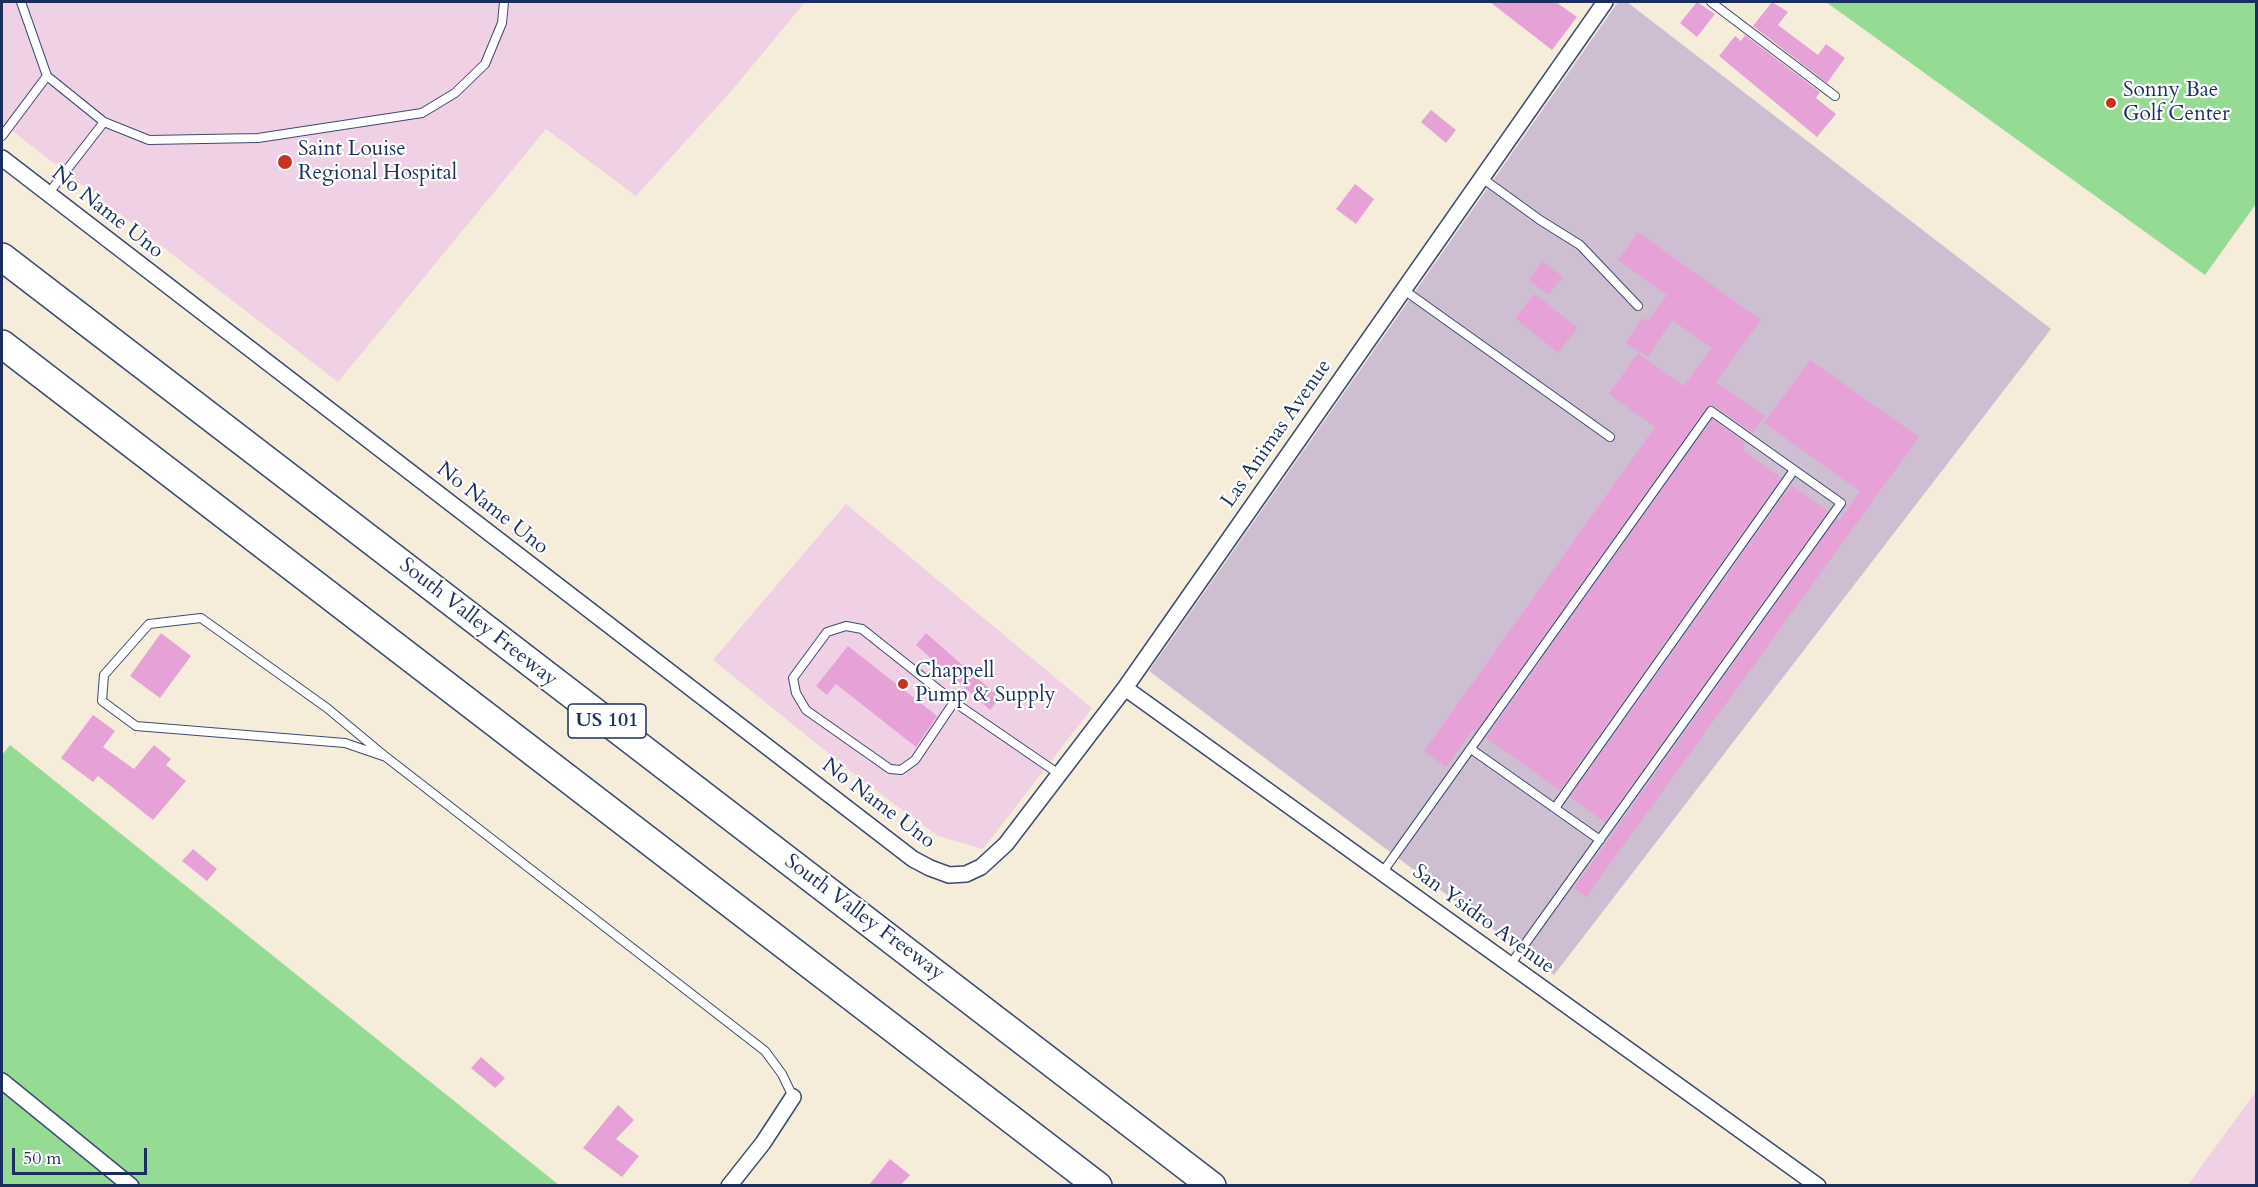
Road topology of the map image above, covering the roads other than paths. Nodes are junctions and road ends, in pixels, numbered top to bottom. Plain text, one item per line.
1 (21, 2) edge
2 (504, 2) edge
3 (1605, 2) edge
4 (1711, 2) edge
5 (47, 76) junction
6 (1835, 96) dead end
7 (104, 122) junction
8 (2, 136) edge
9 (2, 158) edge
10 (1482, 178) junction
11 (48, 194) junction
12 (2, 257) edge
13 (1404, 290) junction
14 (1638, 306) dead end
15 (2, 344) edge
16 (1610, 437) dead end
17 (1794, 470) junction
18 (1125, 688) junction
19 (954, 702) junction
20 (1471, 748) junction
21 (386, 757) junction
22 (1059, 774) junction
23 (1555, 808) junction
24 (1600, 840) junction
25 (1382, 873) junction
26 (966, 874) joint
27 (1510, 965) junction
28 (2, 1081) edge
29 (794, 1097) joint
30 (131, 1185) edge
31 (729, 1185) edge
32 (1098, 1185) edge
33 (1212, 1185) edge
34 (1818, 1185) edge

1 - 5 lane
2 - 7 lane
3 - 10 street, Las Animas Avenue
4 - 6 lane
5 - 7 lane
5 - 8 lane
7 - 11 lane
9 - 11 street, No Name Uno
10 - 13 street, Las Animas Avenue
10 - 14 lane
11 - 26 street, No Name Uno
12 - 33 highway, South Valley Freeway / US 101
13 - 16 lane
13 - 18 street, Las Animas Avenue
15 - 32 highway
17 - 20 lane
17 - 23 lane
17 - 24 lane
18 - 22 street, Las Animas Avenue
18 - 25 street, San Ysidro Avenue
19 - 19 lane
19 - 22 lane
20 - 23 lane
20 - 25 lane
21 - 21 lane
21 - 29 lane
22 - 26 street, Las Animas Avenue
23 - 24 lane
24 - 27 lane
25 - 27 street, San Ysidro Avenue
27 - 34 street, San Ysidro Avenue
28 - 30 street
29 - 31 street

